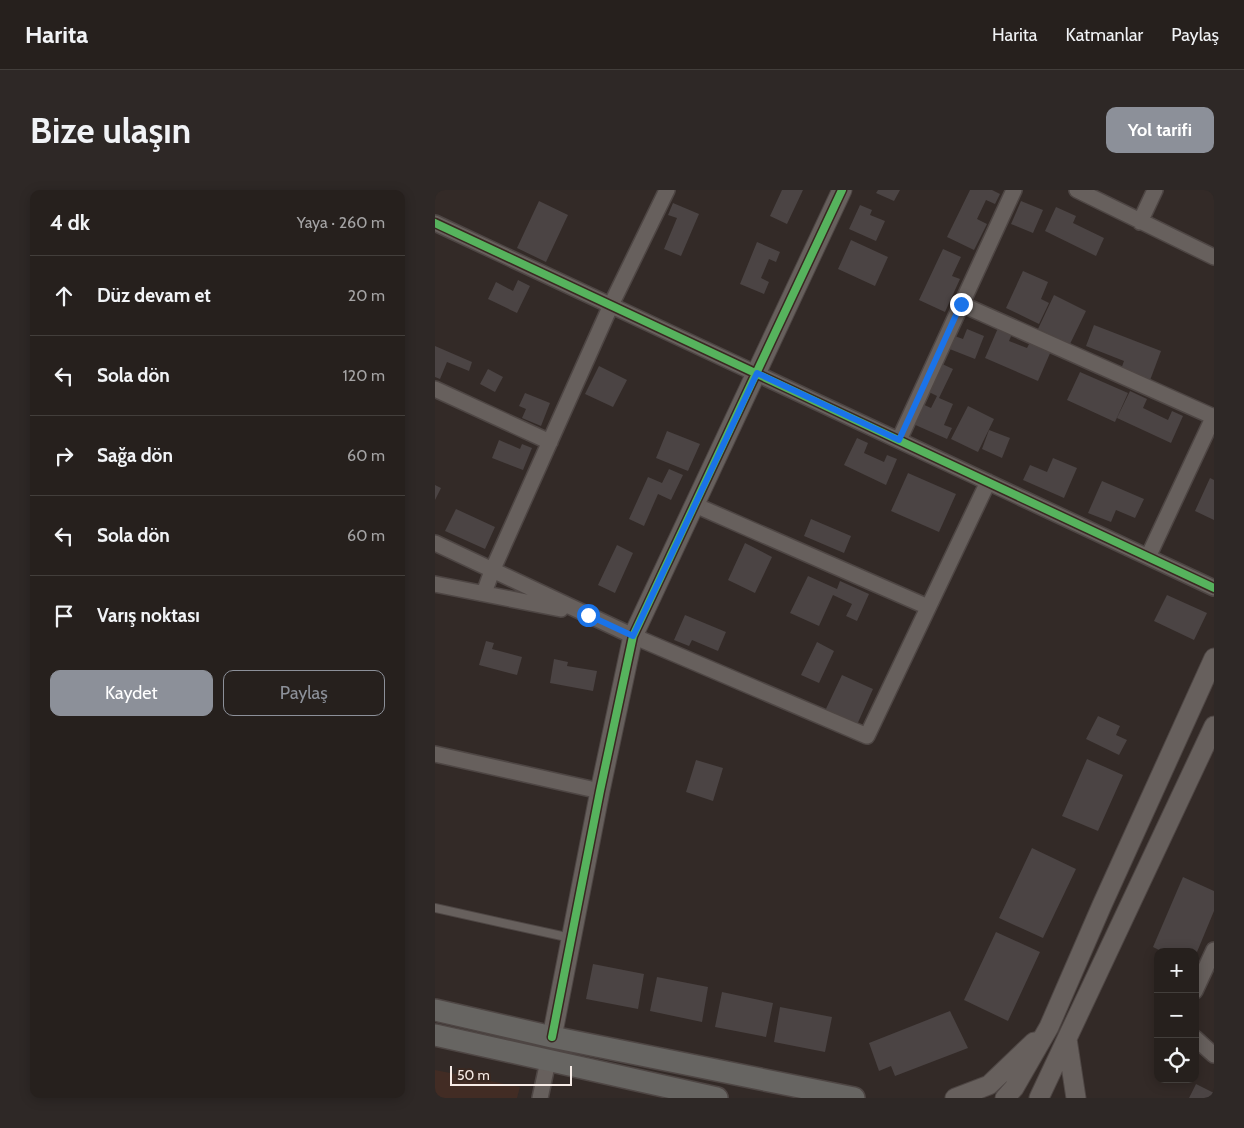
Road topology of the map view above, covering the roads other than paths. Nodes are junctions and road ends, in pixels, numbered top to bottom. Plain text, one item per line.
1 (667, 190) edge
2 (842, 190) edge
3 (1014, 190) edge
4 (1077, 190) edge
5 (1155, 190) edge
6 (1140, 222) junction
7 (435, 223) edge
8 (1214, 257) edge
9 (611, 304) junction
10 (961, 304) junction
11 (757, 373) junction
12 (435, 389) edge
13 (1214, 416) edge
14 (899, 440) junction
15 (550, 442) junction
16 (988, 482) junction
17 (695, 505) junction
18 (435, 543) edge
19 (1148, 557) junction
20 (492, 571) junction
21 (435, 584) edge
22 (1214, 588) edge
23 (484, 593) junction
24 (928, 607) junction
25 (588, 615) junction
26 (633, 636) junction
27 (1214, 658) edge
28 (1214, 726) edge
29 (435, 754) edge
30 (600, 791) junction
31 (435, 908) edge
32 (571, 938) junction
33 (1214, 950) edge
34 (1199, 982) edge
35 (435, 1010) edge
36 (1049, 1027) junction
37 (435, 1036) edge
38 (552, 1036) junction
39 (1067, 1039) junction
40 (1199, 1042) edge
41 (1214, 1055) edge
42 (548, 1061) junction
43 (540, 1098) edge
44 (717, 1098) edge
45 (854, 1098) edge
46 (955, 1098) edge
47 (1005, 1098) edge
48 (1039, 1098) edge
49 (1076, 1098) edge

1 - 9 street
2 - 11 street
3 - 10 street
4 - 6 street
5 - 6 street
6 - 8 street
7 - 9 street
9 - 11 street
9 - 15 street
10 - 13 street
10 - 14 street
11 - 14 street
11 - 17 street
12 - 15 street
13 - 19 street
14 - 16 street
15 - 20 street
16 - 19 street
16 - 24 street
17 - 24 street
17 - 26 street
18 - 20 street
19 - 22 street
20 - 23 street
20 - 25 street
21 - 23 street
23 - 25 street
24 - 26 street
25 - 26 street
26 - 30 street
27 - 36 street
28 - 39 street
29 - 30 street
30 - 32 street
31 - 32 lane
32 - 38 street
33 - 34 street
35 - 38 main road
36 - 46 street
36 - 47 street
37 - 42 main road
38 - 45 main road
39 - 48 street
39 - 49 street
40 - 41 street
42 - 43 street
42 - 44 main road

